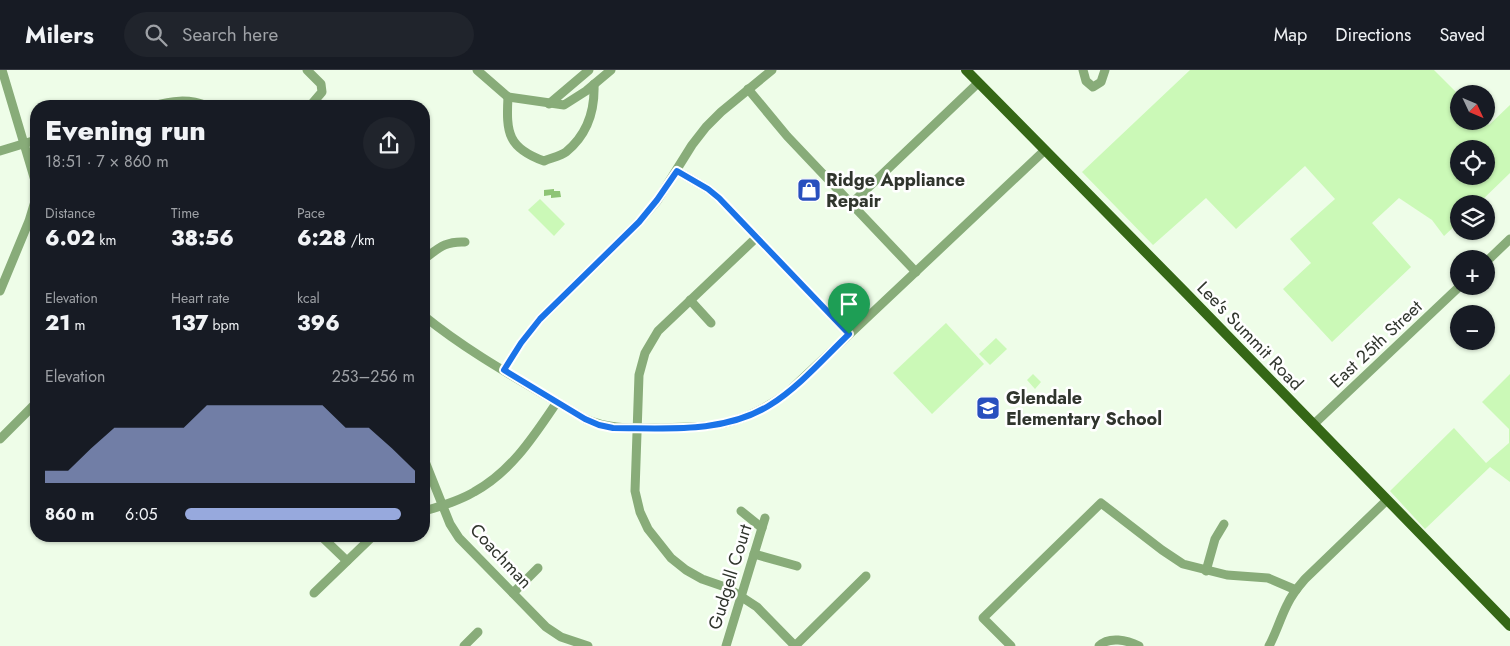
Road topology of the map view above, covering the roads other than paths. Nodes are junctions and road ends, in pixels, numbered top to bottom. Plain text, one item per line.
1 (2, 70) edge
2 (307, 70) edge
3 (477, 70) edge
4 (589, 70) edge
5 (611, 70) edge
6 (772, 70) edge
7 (966, 70) edge
8 (1083, 70) edge
9 (1105, 70) edge
10 (978, 82) junction
11 (594, 84) junction
12 (748, 89) junction
13 (508, 97) junction
14 (316, 100) edge
15 (549, 104) junction
16 (30, 142) edge
17 (25, 144) junction
18 (1045, 150) junction
19 (0, 151) edge
20 (30, 162) edge
21 (677, 171) junction
22 (851, 204) junction
23 (30, 228) edge
24 (757, 237) junction
25 (1510, 239) edge
26 (465, 242) dead end
27 (1495, 253) edge
28 (430, 255) edge
29 (916, 272) junction
30 (0, 292) edge
31 (1450, 295) edge
32 (690, 300) junction
33 (430, 321) edge
34 (711, 323) dead end
35 (849, 334) junction
36 (504, 370) junction
37 (557, 402) junction
38 (30, 409) edge
39 (1314, 424) junction
40 (637, 428) junction
41 (0, 438) edge
42 (430, 474) edge
43 (1387, 500) junction
44 (443, 506) junction
45 (430, 509) edge
46 (741, 511) dead end
47 (765, 518) dead end
48 (1224, 524) dead end
49 (762, 528) junction
50 (327, 542) edge
51 (367, 542) edge
52 (754, 554) junction
53 (347, 561) junction
54 (797, 566) dead end
55 (538, 568) dead end
56 (1206, 571) junction
57 (866, 576) dead end
58 (1296, 590) junction
59 (314, 593) dead end
60 (513, 593) junction
61 (741, 596) junction
62 (1510, 626) edge
63 (478, 632) dead end
64 (464, 646) edge
65 (588, 646) edge
66 (726, 646) edge
67 (795, 646) edge
68 (1011, 646) edge
69 (1099, 646) edge
70 (1139, 646) edge
71 (1269, 646) edge

1 - 17 street
2 - 14 street
3 - 13 street
4 - 15 street
5 - 11 street
6 - 12 street
7 - 10 main road, Lee's Summit Road
8 - 9 street
10 - 18 main road, Lee's Summit Road
10 - 22 street
11 - 13 street
11 - 15 street
12 - 21 street
12 - 22 street
13 - 15 street
16 - 17 street
17 - 19 street
17 - 20 street
18 - 29 street
18 - 39 main road, Lee's Summit Road
21 - 24 street
21 - 36 street
22 - 29 street
23 - 30 street
24 - 32 street
24 - 35 street
25 - 27 street
26 - 28 street
29 - 35 street
31 - 39 street, East 25th Street
32 - 34 street
32 - 40 street
33 - 36 street
35 - 40 street
36 - 37 street
37 - 40 street
37 - 44 street
38 - 41 street
39 - 43 main road, Lee's Summit Road
40 - 61 street
42 - 44 street, Coachman
43 - 58 street
43 - 62 main road, Lee's Summit Road
44 - 45 street
44 - 60 street, Coachman
46 - 49 street
47 - 49 street, Gudgell Court
48 - 56 street
49 - 52 street, Gudgell Court
50 - 53 street
51 - 53 street
52 - 54 street
52 - 61 street, Gudgell Court
53 - 59 street
55 - 60 street
56 - 58 street
56 - 68 street
57 - 67 street
58 - 71 street
60 - 65 street, Coachman
61 - 66 street, Gudgell Court
61 - 67 street
63 - 64 street
69 - 70 street

